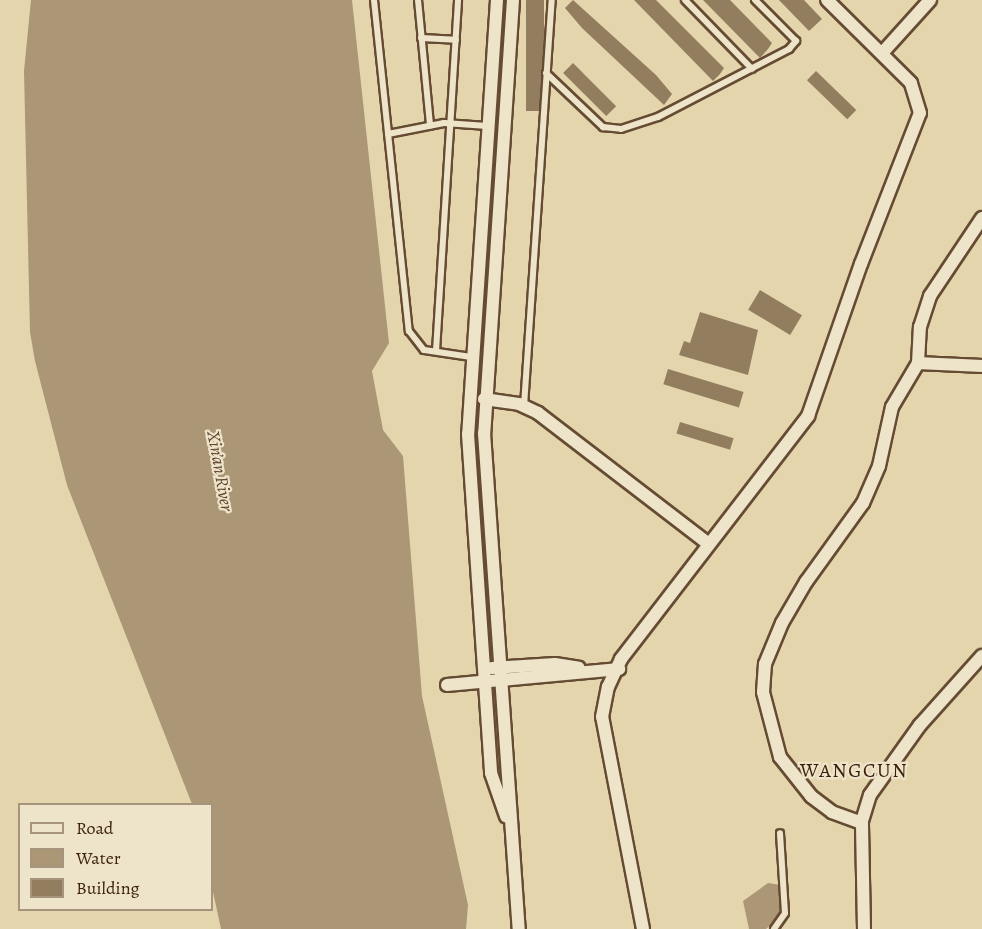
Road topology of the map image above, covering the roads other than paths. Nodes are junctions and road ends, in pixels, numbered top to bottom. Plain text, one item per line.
1 (374, 0) edge
2 (418, 0) edge
3 (458, 0) edge
4 (497, 0) edge
5 (513, 0) edge
6 (552, 0) edge
7 (686, 0) edge
8 (755, 0) edge
9 (827, 0) edge
10 (930, 0) edge
11 (421, 38) junction
12 (456, 40) junction
13 (883, 52) junction
14 (752, 69) junction
15 (546, 73) junction
16 (450, 123) junction
17 (430, 125) junction
18 (488, 126) junction
19 (388, 134) junction
20 (982, 218) edge
21 (436, 351) junction
22 (471, 357) junction
23 (918, 363) junction
24 (982, 366) edge
25 (484, 399) junction
26 (524, 406) junction
27 (709, 544) junction
28 (982, 656) edge
29 (499, 667) junction
30 (483, 668) junction
31 (616, 671) junction
32 (447, 685) dead end
33 (862, 824) junction
34 (780, 833) dead end
35 (513, 834) junction
36 (519, 929) edge
37 (644, 929) edge
38 (774, 929) edge
39 (864, 929) edge

1 - 19 lane
2 - 11 lane
3 - 12 lane
4 - 18 street
5 - 25 street
6 - 15 lane
7 - 14 lane
8 - 14 lane
9 - 13 street
10 - 13 street
11 - 12 lane
11 - 17 lane
12 - 16 lane
13 - 27 street
14 - 15 lane
15 - 26 lane
16 - 17 lane
16 - 18 lane
16 - 21 lane
17 - 19 lane
18 - 22 street
19 - 21 lane
20 - 23 street
21 - 22 lane
22 - 30 street
23 - 24 street
23 - 33 street
25 - 26 street
25 - 29 street
26 - 27 street
27 - 31 street
28 - 33 street
29 - 30 street
29 - 31 street
29 - 35 street
30 - 35 street
31 - 32 street
31 - 37 street
33 - 39 street
34 - 38 lane
35 - 36 street

